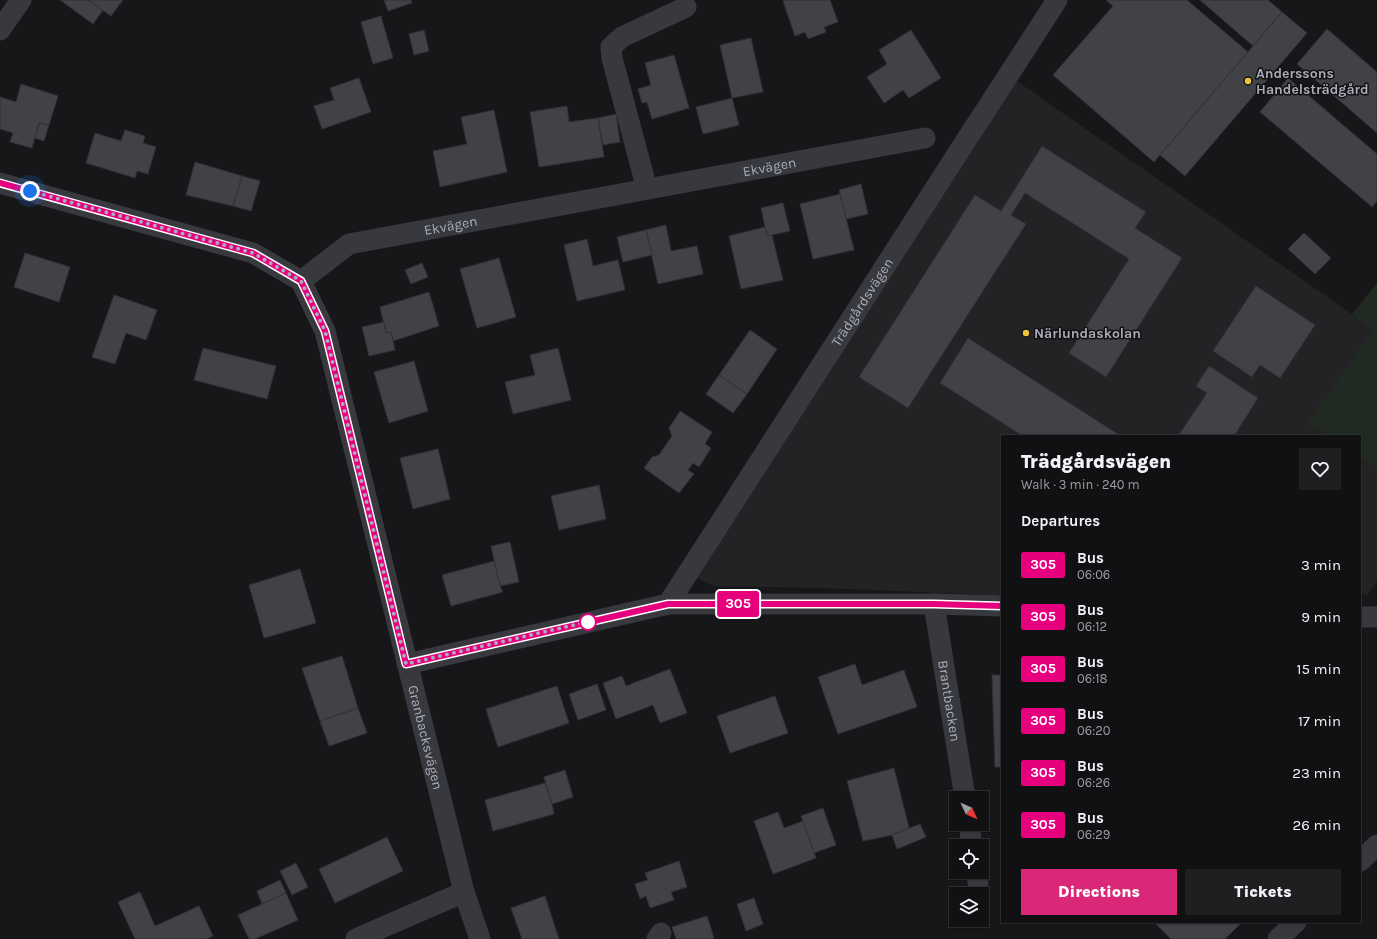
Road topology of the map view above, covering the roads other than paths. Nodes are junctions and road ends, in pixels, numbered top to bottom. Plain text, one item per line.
1 (21, 0) edge
2 (1057, 0) edge
3 (686, 7) dead end
4 (0, 30) edge
5 (925, 138) dead end
6 (0, 183) edge
7 (647, 189) junction
8 (301, 281) junction
9 (668, 604) junction
10 (934, 604) junction
11 (1001, 606) edge
12 (1361, 617) edge
13 (1377, 617) edge
14 (406, 664) junction
15 (964, 791) edge
16 (1377, 845) edge
17 (1361, 860) edge
18 (464, 892) junction
19 (1295, 923) edge
20 (356, 939) edge
21 (480, 939) edge
22 (1278, 939) edge

1 - 4 street
2 - 9 street, Trädgårdsvägen
3 - 7 street
5 - 7 street, Ekvägen
6 - 8 street
7 - 8 street, Ekvägen
8 - 14 street, Granbacksvägen
9 - 10 street
9 - 14 street
10 - 11 street
10 - 15 street, Brantbacken
12 - 13 street
14 - 18 street, Granbacksvägen
16 - 17 street
18 - 20 street
18 - 21 street, Granbacksvägen
19 - 22 street

